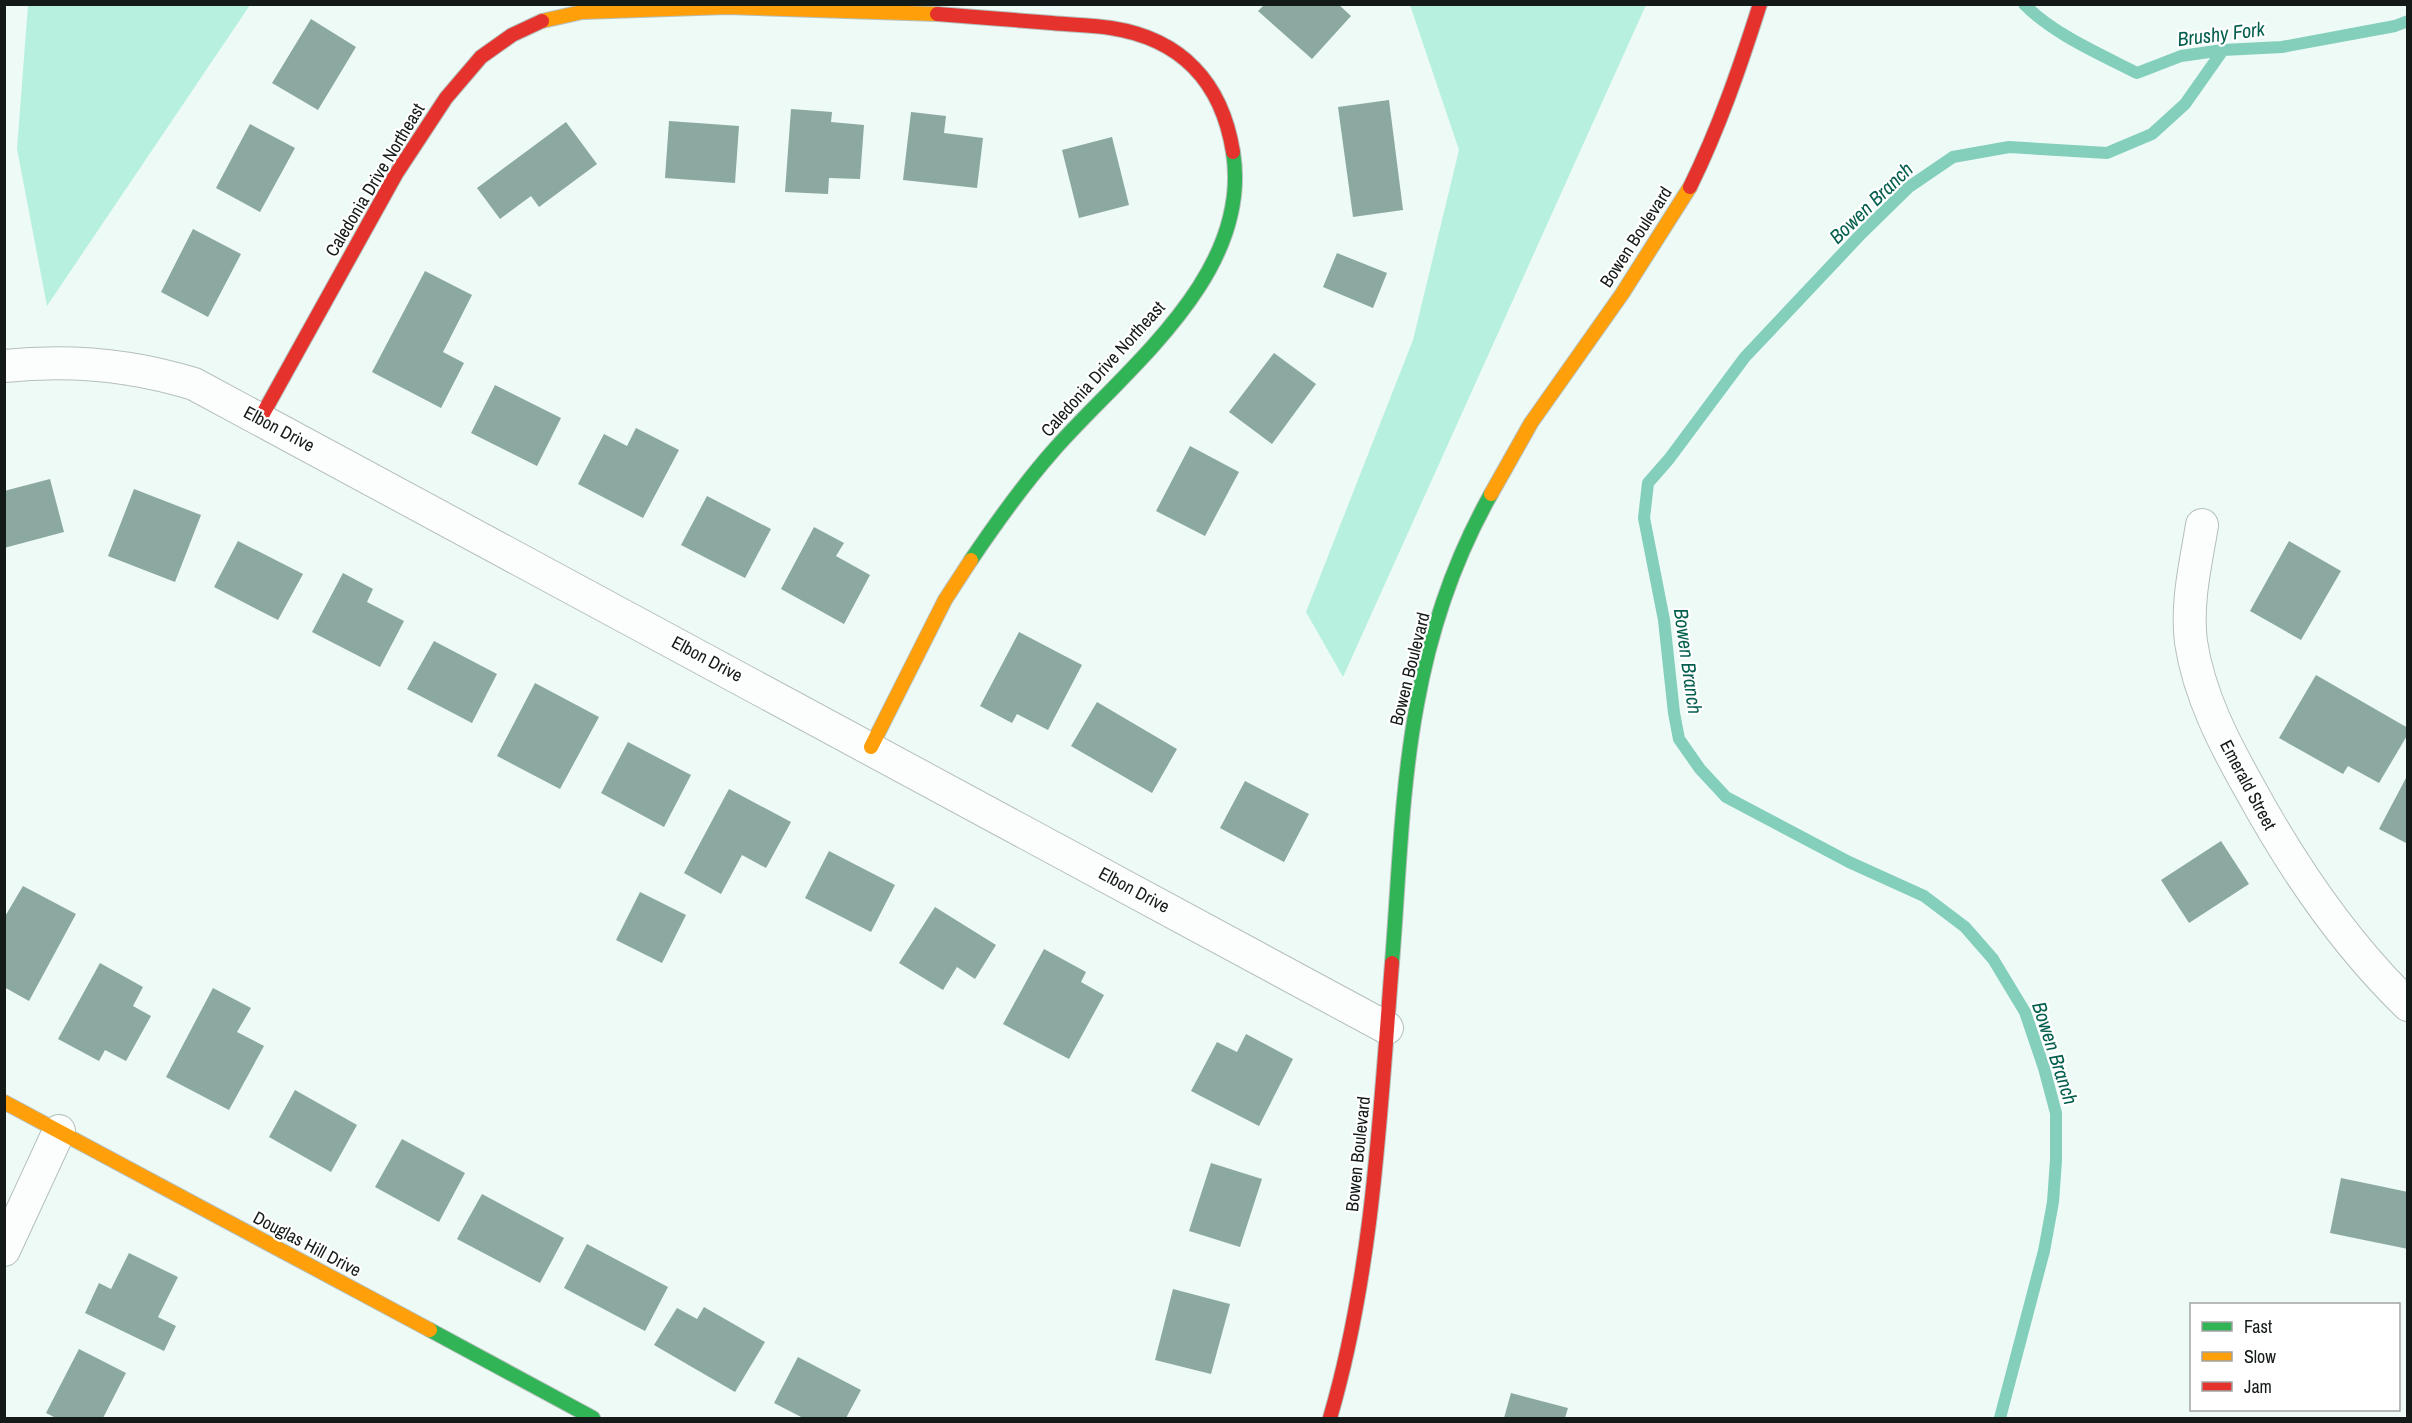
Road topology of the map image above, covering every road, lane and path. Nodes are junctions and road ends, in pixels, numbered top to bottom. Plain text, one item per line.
1 (1760, 4) edge
2 (4, 366) edge
3 (260, 418) junction
4 (2202, 525) dead end
5 (871, 747) junction
6 (2408, 1005) edge
7 (1388, 1028) junction
8 (4, 1102) edge
9 (59, 1131) junction
10 (4, 1250) edge
11 (593, 1419) edge
12 (1330, 1419) edge

1 - 7 street, Bowen Boulevard
2 - 3 street, Elbon Drive
3 - 5 street, Elbon Drive
3 - 5 street, Caledonia Drive Northeast
4 - 6 street, Emerald Street
5 - 7 street, Elbon Drive
7 - 12 street, Bowen Boulevard
8 - 9 street, Douglas Hill Drive
9 - 10 street
9 - 11 street, Douglas Hill Drive

